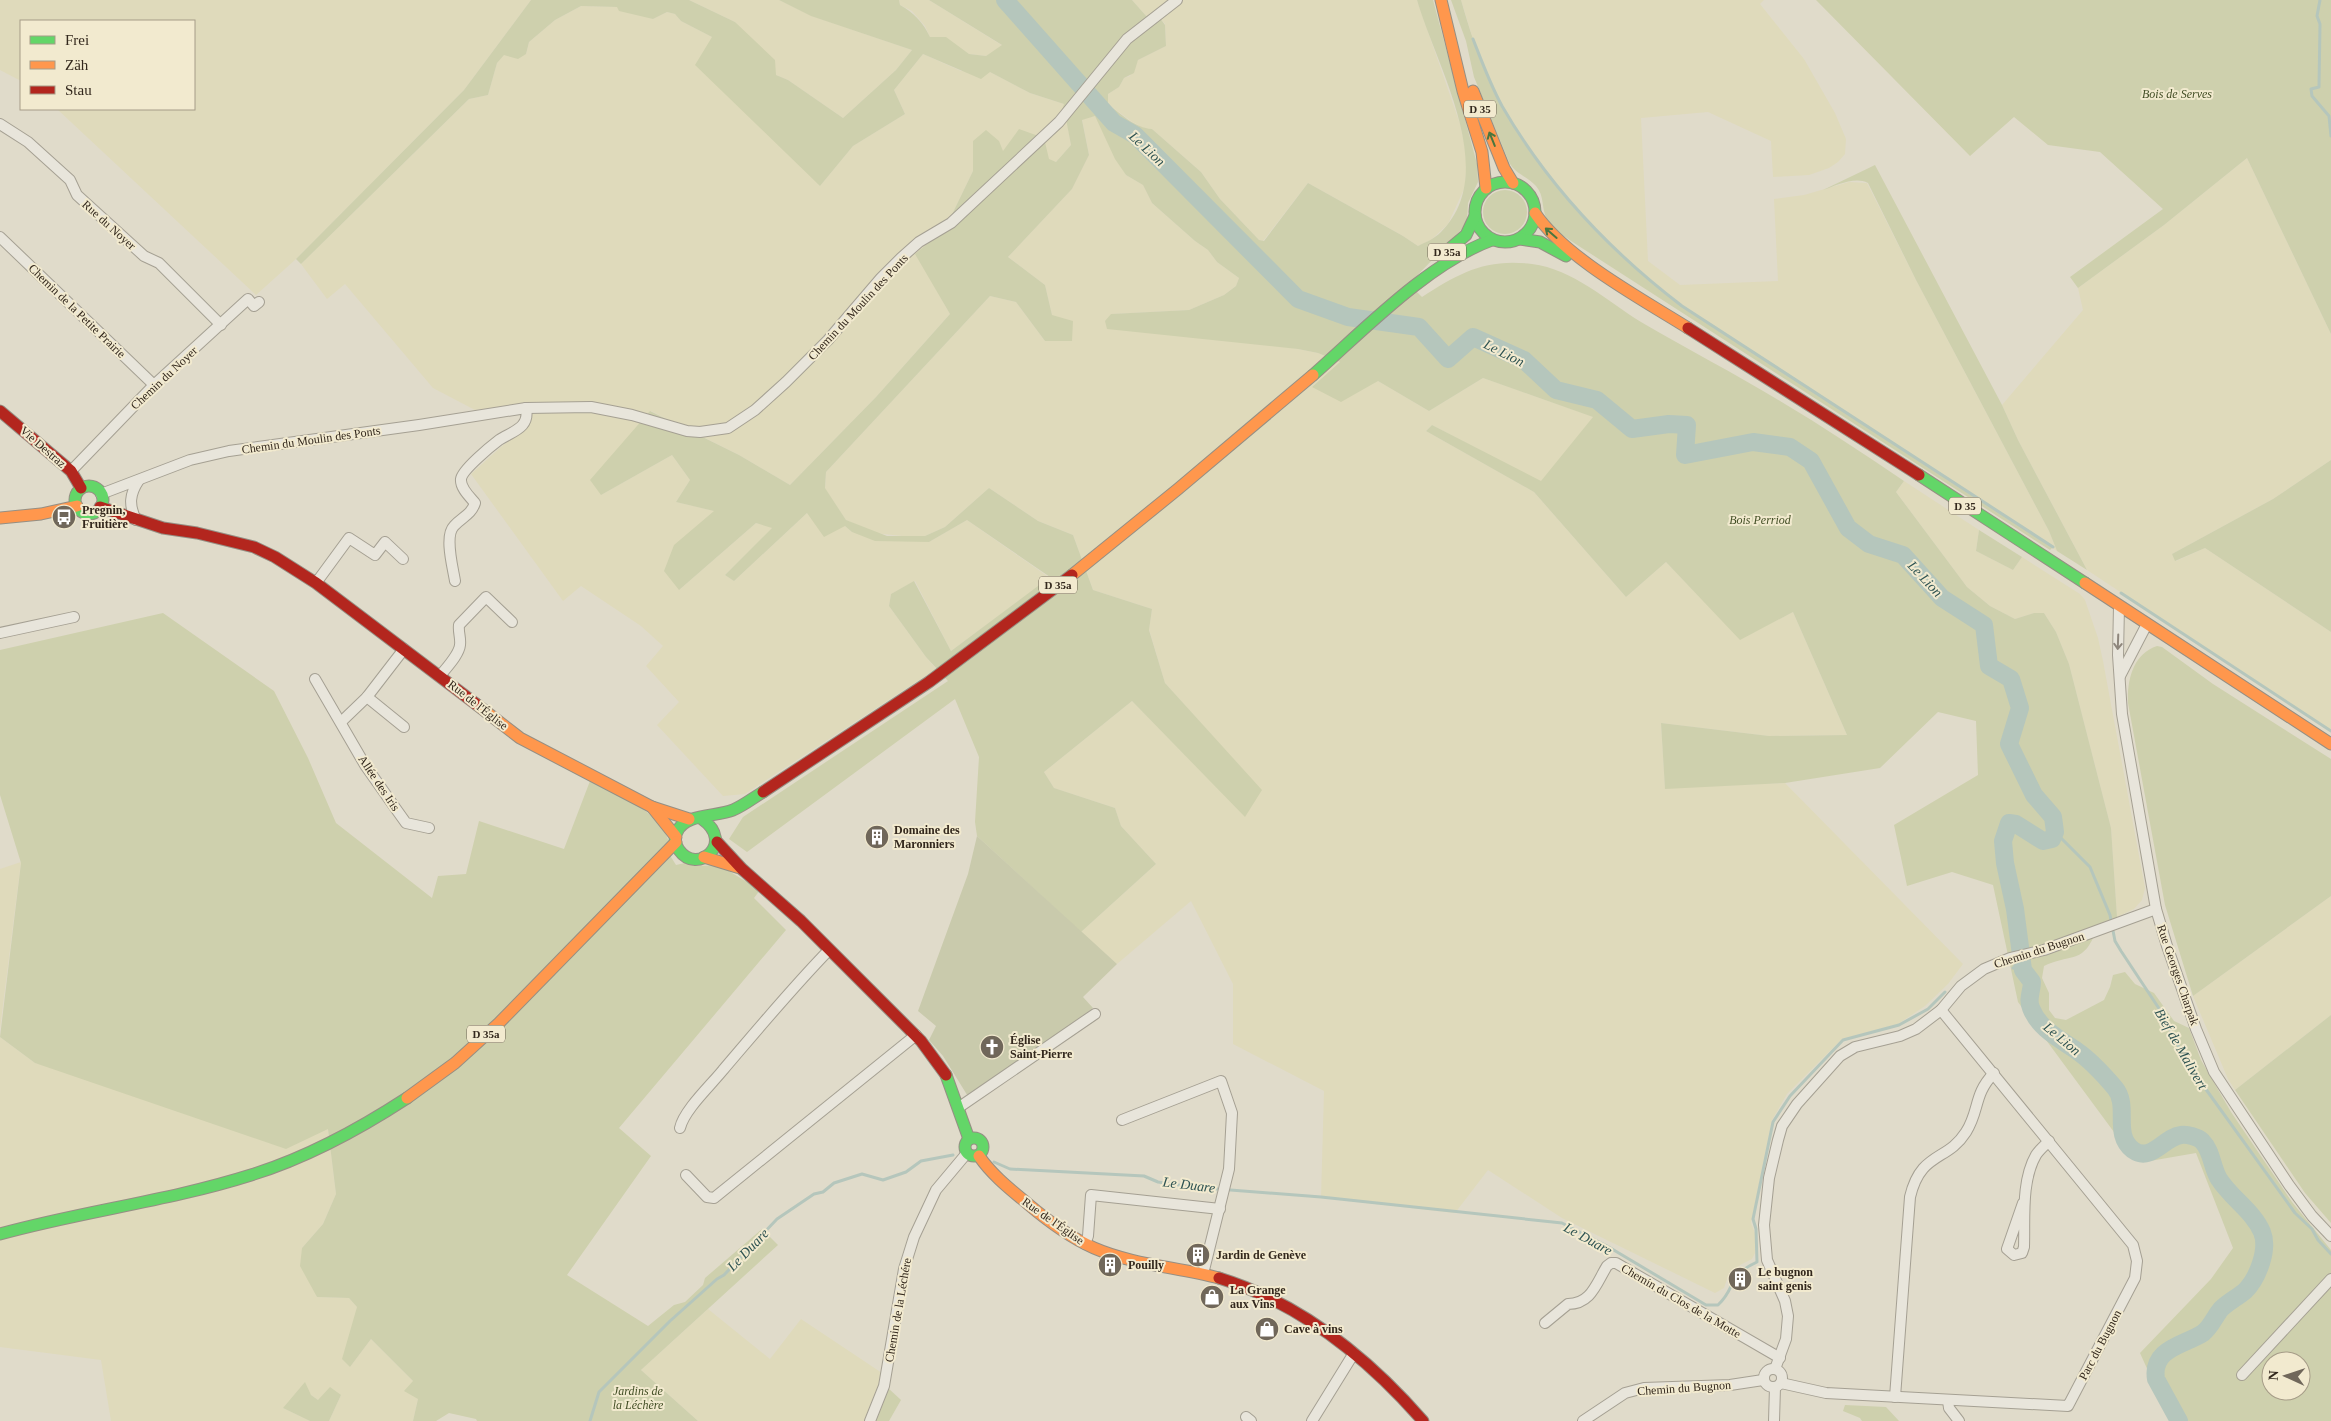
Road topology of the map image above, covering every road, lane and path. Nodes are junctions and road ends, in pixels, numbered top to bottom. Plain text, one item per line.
1 (1177, 0) edge
2 (1440, 0) edge
3 (1450, 34) junction
4 (0, 124) edge
5 (1514, 183) junction
6 (1486, 188) junction
7 (1535, 213) junction
8 (1475, 216) junction
9 (0, 237) edge
10 (1520, 239) junction
11 (1492, 240) junction
12 (1598, 271) junction
13 (1415, 286) junction
14 (259, 302) dead end
15 (221, 325) junction
16 (154, 385) junction
17 (526, 408) junction
18 (0, 411) edge
19 (71, 471) junction
20 (139, 480) junction
21 (81, 488) junction
22 (102, 494) junction
23 (77, 506) junction
24 (100, 507) junction
25 (0, 518) edge
26 (136, 520) junction
27 (403, 559) dead end
28 (455, 581) dead end
29 (316, 583) junction
30 (2119, 606) junction
31 (74, 617) dead end
32 (512, 622) dead end
33 (2147, 624) junction
34 (0, 633) edge
35 (404, 650) junction
36 (440, 676) junction
37 (2120, 677) junction
38 (315, 679) dead end
39 (368, 697) junction
40 (341, 722) junction
41 (404, 727) dead end
42 (2331, 744) edge
43 (652, 807) junction
44 (734, 810) junction
45 (689, 819) junction
46 (702, 819) junction
47 (429, 828) dead end
48 (716, 836) junction
49 (677, 843) junction
50 (687, 857) junction
51 (704, 858) junction
52 (742, 869) junction
53 (647, 875) junction
54 (2156, 909) junction
55 (830, 950) junction
56 (1941, 1010) junction
57 (1095, 1014) dead end
58 (916, 1036) junction
59 (1994, 1073) junction
60 (958, 1108) junction
61 (1122, 1120) dead end
62 (680, 1128) dead end
63 (969, 1139) junction
64 (2049, 1141) junction
65 (967, 1153) junction
66 (979, 1156) junction
67 (686, 1175) dead end
68 (2023, 1203) dead end
69 (1220, 1209) junction
70 (0, 1234) edge
71 (2331, 1236) edge
72 (1084, 1244) junction
73 (1203, 1274) junction
74 (2331, 1279) edge
75 (1545, 1323) dead end
76 (1354, 1353) junction
77 (1780, 1358) junction
78 (1775, 1369) junction
79 (2242, 1375) dead end
80 (1764, 1380) junction
81 (1778, 1385) junction
82 (1895, 1397) junction
83 (1948, 1401) junction
84 (870, 1421) edge
85 (1312, 1421) edge
86 (1423, 1421) edge
87 (1583, 1421) edge
88 (1774, 1421) edge
89 (1959, 1421) edge

1 - 17 street, Chemin du Moulin des Ponts
2 - 3 main road, D 35
5 -> 3 main road, D 35
3 - 6 main road, D 35
4 - 15 street, Rue du Noyer
5 - 6 main road
5 - 7 main road
6 - 8 main road
7 - 10 main road
12 -> 7 main road, D 35
8 - 11 main road
8 - 13 main road, D 35a
9 - 16 street, Chemin de la Petite Prairie
10 - 11 main road
10 - 12 main road, D 35
11 - 13 main road, D 35a
12 - 30 main road, D 35
13 - 44 main road, D 35a
14 - 15 street, Chemin du Noyer
15 - 16 street, Chemin du Noyer
16 - 19 street, Chemin du Noyer
17 - 20 street, Chemin du Moulin des Ponts
17 - 28 street
18 - 19 main road, Vie Destraz
19 - 21 main road, Vie Destraz
20 - 22 street, Chemin du Moulin des Ponts
20 - 26 street
21 - 22 main road
21 - 23 main road
22 - 24 main road
23 - 24 main road
23 - 25 main road
24 - 26 main road, Rue de l'Église
26 - 29 main road, Rue de l'Église
27 - 29 street
29 - 35 main road, Rue de l'Église
30 - 33 main road, D 35
30 -> 37 street, Rue Georges Charpak
31 - 34 street
32 - 36 street
33 - 37 street
33 - 42 main road, D 35
35 - 36 main road, Rue de l'Église
35 - 39 street
36 - 43 main road, Rue de l'Église
37 - 54 street, Rue Georges Charpak
38 - 40 street, Allée des Iris
39 - 40 street
39 - 41 street
40 - 47 street, Allée des Iris
43 - 45 main road, Rue de l'Église
43 - 49 main road, Rue de l'Église
44 - 46 main road, D 35a
44 - 48 main road, D 35a
45 - 46 main road
45 - 49 main road
46 - 48 main road
48 - 51 main road
48 - 52 main road
49 - 50 main road
49 - 53 main road, D 35a
50 - 51 main road
50 - 53 main road, D 35a
51 - 52 main road
52 - 55 main road
53 - 70 main road, D 35a
54 - 56 street, Chemin du Bugnon
54 - 71 street, Rue Georges Charpak
55 - 58 main road
55 - 62 street
56 - 59 street, Parc du Bugnon
56 - 77 street, Chemin du Bugnon
57 - 60 street
58 - 60 main road
58 - 67 street
59 - 64 street, Parc du Bugnon
59 - 82 street
60 - 63 main road
61 - 69 street
63 - 65 main road
63 - 66 main road
64 - 68 street
64 - 83 street, Parc du Bugnon
65 - 66 main road
65 - 84 street, Chemin de la Léchére
66 - 72 main road, Rue de l'Église
69 - 72 street
69 - 73 street
72 - 73 main road, Rue de l'Église
73 - 76 main road, Rue de l'Église
74 - 79 street
75 - 77 street, Chemin du Clos de la Motte
76 - 85 street
76 - 86 main road, Rue de l'Église
77 - 78 street, Chemin du Bugnon
78 - 80 street, Chemin du Bugnon
78 - 81 street
80 - 81 street
80 - 87 street, Chemin du Bugnon
81 - 82 street, Parc du Bugnon
81 - 88 street
82 - 83 street, Parc du Bugnon
83 - 89 street

